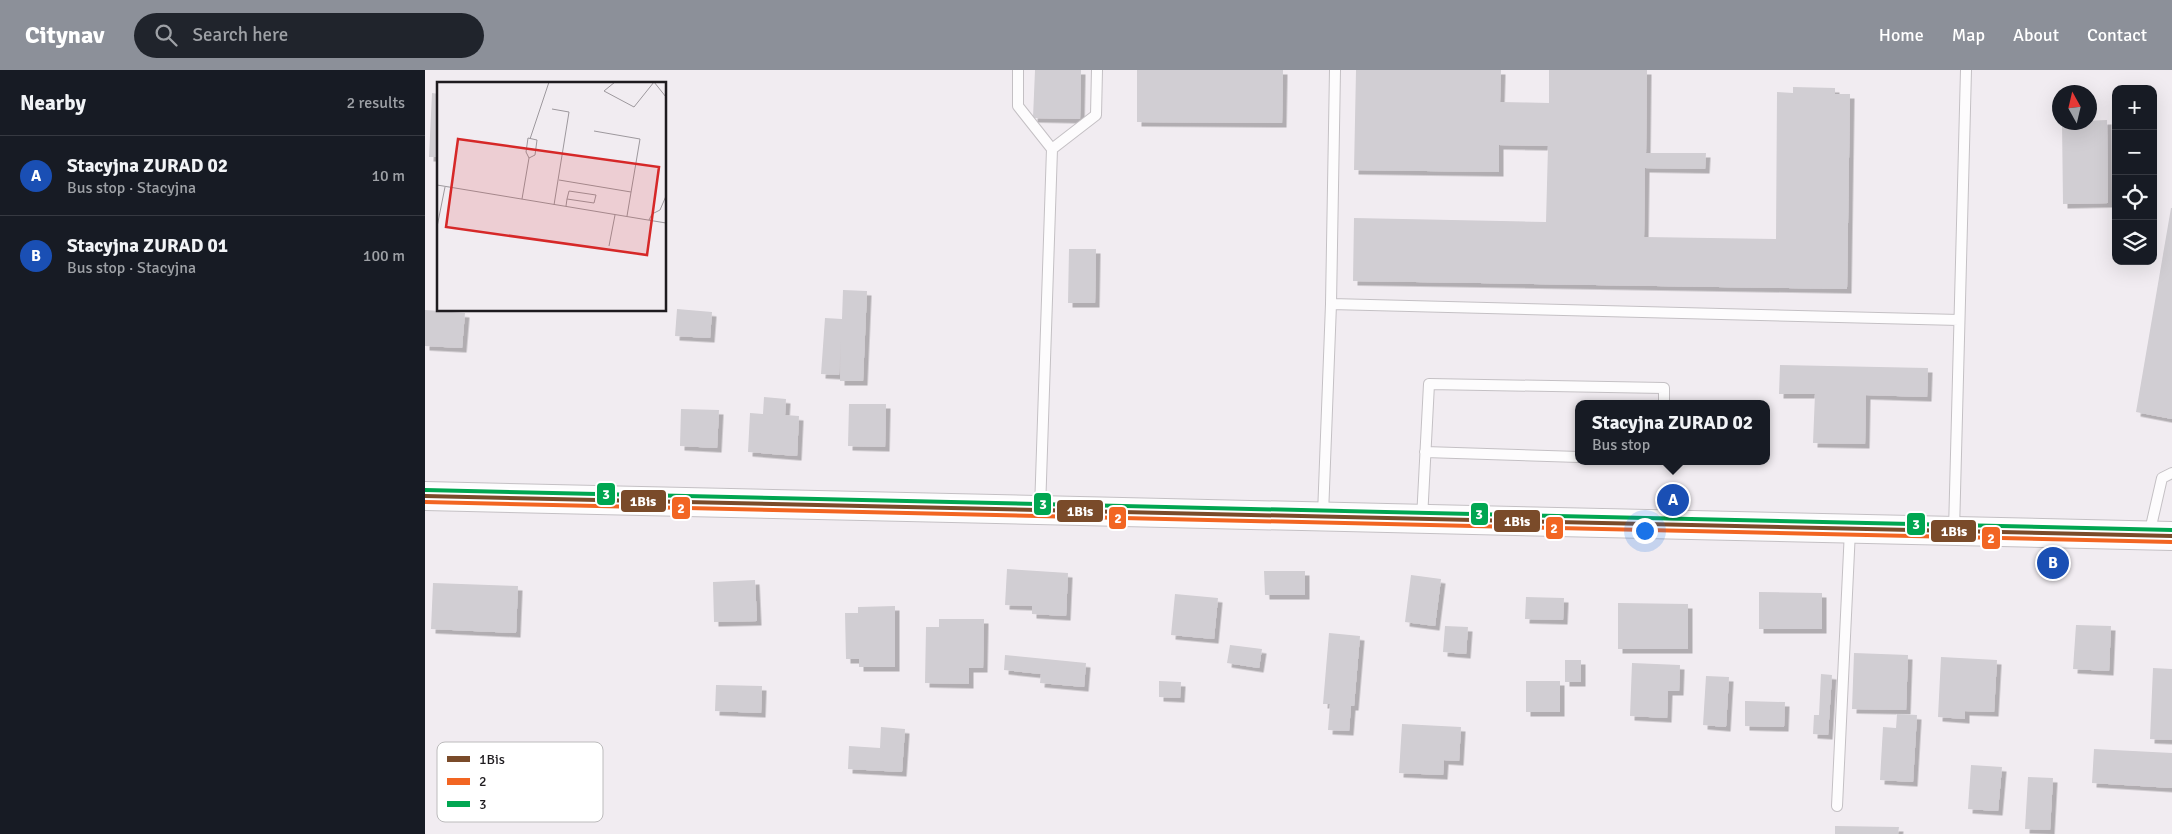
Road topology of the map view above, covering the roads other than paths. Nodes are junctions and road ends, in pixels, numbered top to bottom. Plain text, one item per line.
1 (1018, 70) edge
2 (1097, 70) edge
3 (1335, 70) edge
4 (1966, 70) edge
5 (1052, 149) junction
6 (1331, 304) junction
7 (1959, 320) junction
8 (1664, 400) edge
9 (1425, 452) junction
10 (1575, 457) edge
11 (2172, 473) edge
12 (425, 496) edge
13 (1039, 511) junction
14 (1323, 518) junction
15 (1422, 520) junction
16 (1851, 529) junction
17 (1954, 532) junction
18 (2161, 536) edge
19 (1837, 806) dead end

1 - 5 lane
2 - 5 lane
3 - 6 lane
4 - 7 lane
5 - 13 lane
6 - 7 lane
6 - 14 lane
7 - 17 lane
8 - 9 lane
9 - 10 lane
9 - 15 lane
11 - 18 lane
12 - 13 street
13 - 14 street
14 - 15 street
15 - 16 street
16 - 17 street
16 - 19 lane
17 - 18 street

